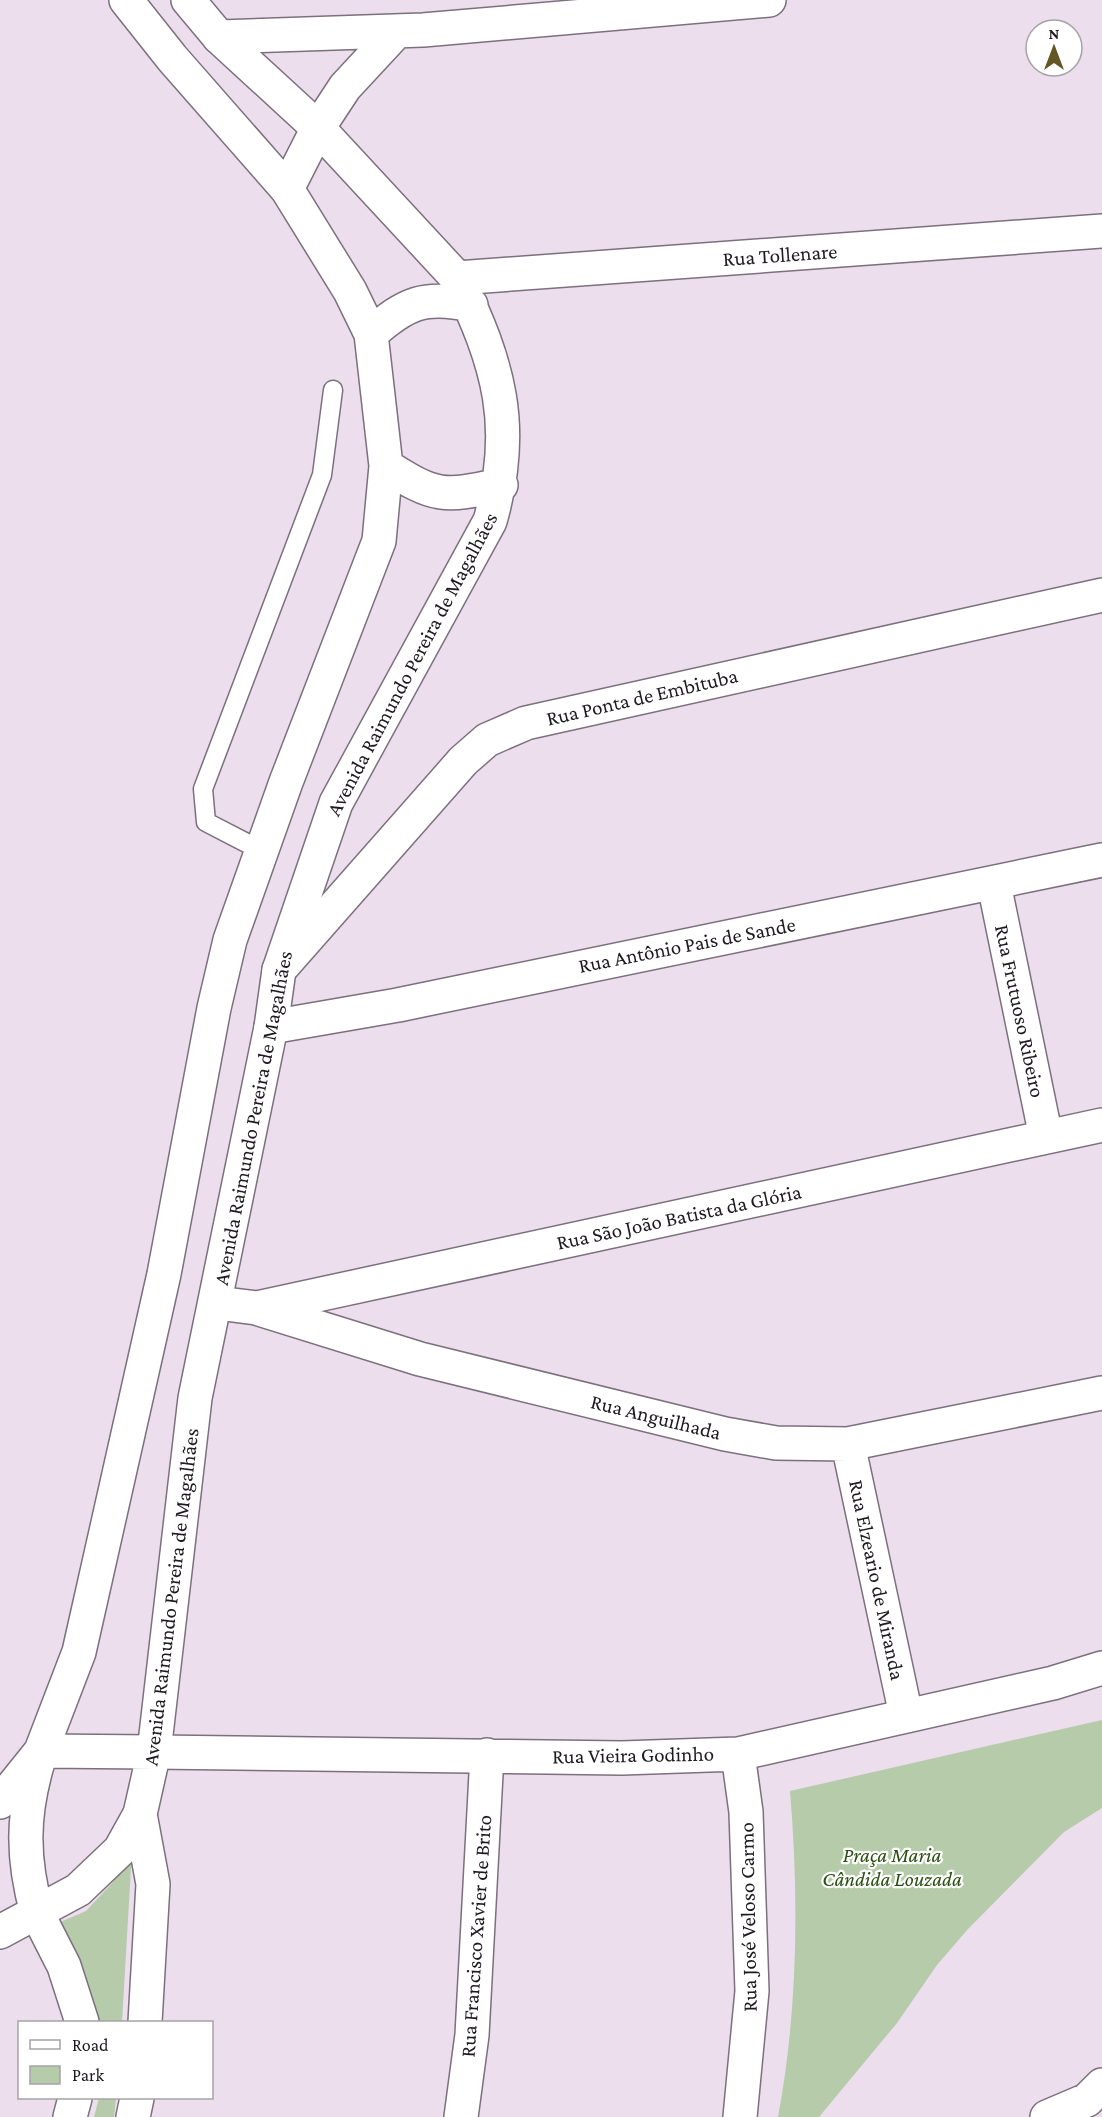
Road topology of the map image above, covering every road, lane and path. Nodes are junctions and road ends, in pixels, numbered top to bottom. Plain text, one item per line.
1 (126, 0) edge
2 (188, 0) edge
3 (769, 0) edge
4 (397, 31) junction
5 (219, 37) junction
6 (318, 128) junction
7 (287, 189) junction
8 (1102, 231) edge
9 (464, 292) junction
10 (371, 334) junction
11 (333, 390) dead end
12 (386, 466) junction
13 (501, 485) junction
14 (1102, 596) edge
15 (262, 851) junction
16 (1102, 860) edge
17 (994, 884) junction
18 (279, 970) junction
19 (271, 1027) junction
20 (1102, 1125) edge
21 (1046, 1137) junction
22 (217, 1303) junction
23 (256, 1308) junction
24 (1102, 1392) edge
25 (848, 1444) junction
26 (1102, 1668) edge
27 (906, 1715) junction
28 (41, 1751) junction
29 (154, 1752) junction
30 (738, 1754) junction
31 (487, 1755) junction
32 (0, 1802) edge
33 (140, 1814) junction
34 (38, 1913) junction
35 (0, 1932) edge
36 (82, 2021) edge
37 (145, 2021) edge
38 (74, 2099) edge
39 (137, 2099) edge
40 (1090, 2101) edge
41 (70, 2117) edge
42 (134, 2117) edge
43 (461, 2117) edge
44 (740, 2117) edge
45 (1047, 2117) edge

1 - 7 street
2 - 5 street, Avenida Raimundo Pereira de Magalhães
3 - 4 street
4 - 5 street
4 - 6 street
5 - 6 street, Avenida Raimundo Pereira de Magalhães
6 - 7 street
6 - 9 street, Avenida Raimundo Pereira de Magalhães
7 - 10 street
8 - 9 street, Rua Tollenare
9 - 10 street, Rua Tollenare
9 - 13 street, Avenida Raimundo Pereira de Magalhães
10 - 12 street
11 - 15 lane
12 - 13 street
12 - 15 street
13 - 18 street, Avenida Raimundo Pereira de Magalhães
14 - 18 street, Rua Ponta de Embituba
15 - 28 street
16 - 17 street, Rua Antônio Pais de Sande
17 - 19 street, Rua Antônio Pais de Sande
17 - 21 street, Rua Frutuoso Ribeiro
18 - 19 street, Avenida Raimundo Pereira de Magalhães
19 - 22 street, Avenida Raimundo Pereira de Magalhães
20 - 21 street, Rua São João Batista da Glória
21 - 23 street, Rua São João Batista da Glória
22 - 23 street, Rua Anguilhada
22 - 29 street, Avenida Raimundo Pereira de Magalhães
23 - 25 street, Rua Anguilhada
24 - 25 street, Rua Anguilhada
25 - 27 street, Rua Elzeario de Miranda
26 - 27 street, Rua Vieira Godinho
27 - 30 street, Rua Vieira Godinho
28 - 29 street, Rua Vieira Godinho
28 - 32 street
28 - 34 street
29 - 31 street, Rua Vieira Godinho
29 - 33 street, Avenida Raimundo Pereira de Magalhães
30 - 31 street, Rua Vieira Godinho
30 - 44 street, Rua José Veloso Carmo
31 - 43 street, Rua Francisco Xavier de Brito
33 - 34 street, Avenida Raimundo Pereira de Magalhães
33 - 37 street
34 - 35 street, Avenida Raimundo Pereira de Magalhães
34 - 36 street
38 - 41 street
39 - 42 street
40 - 45 street

